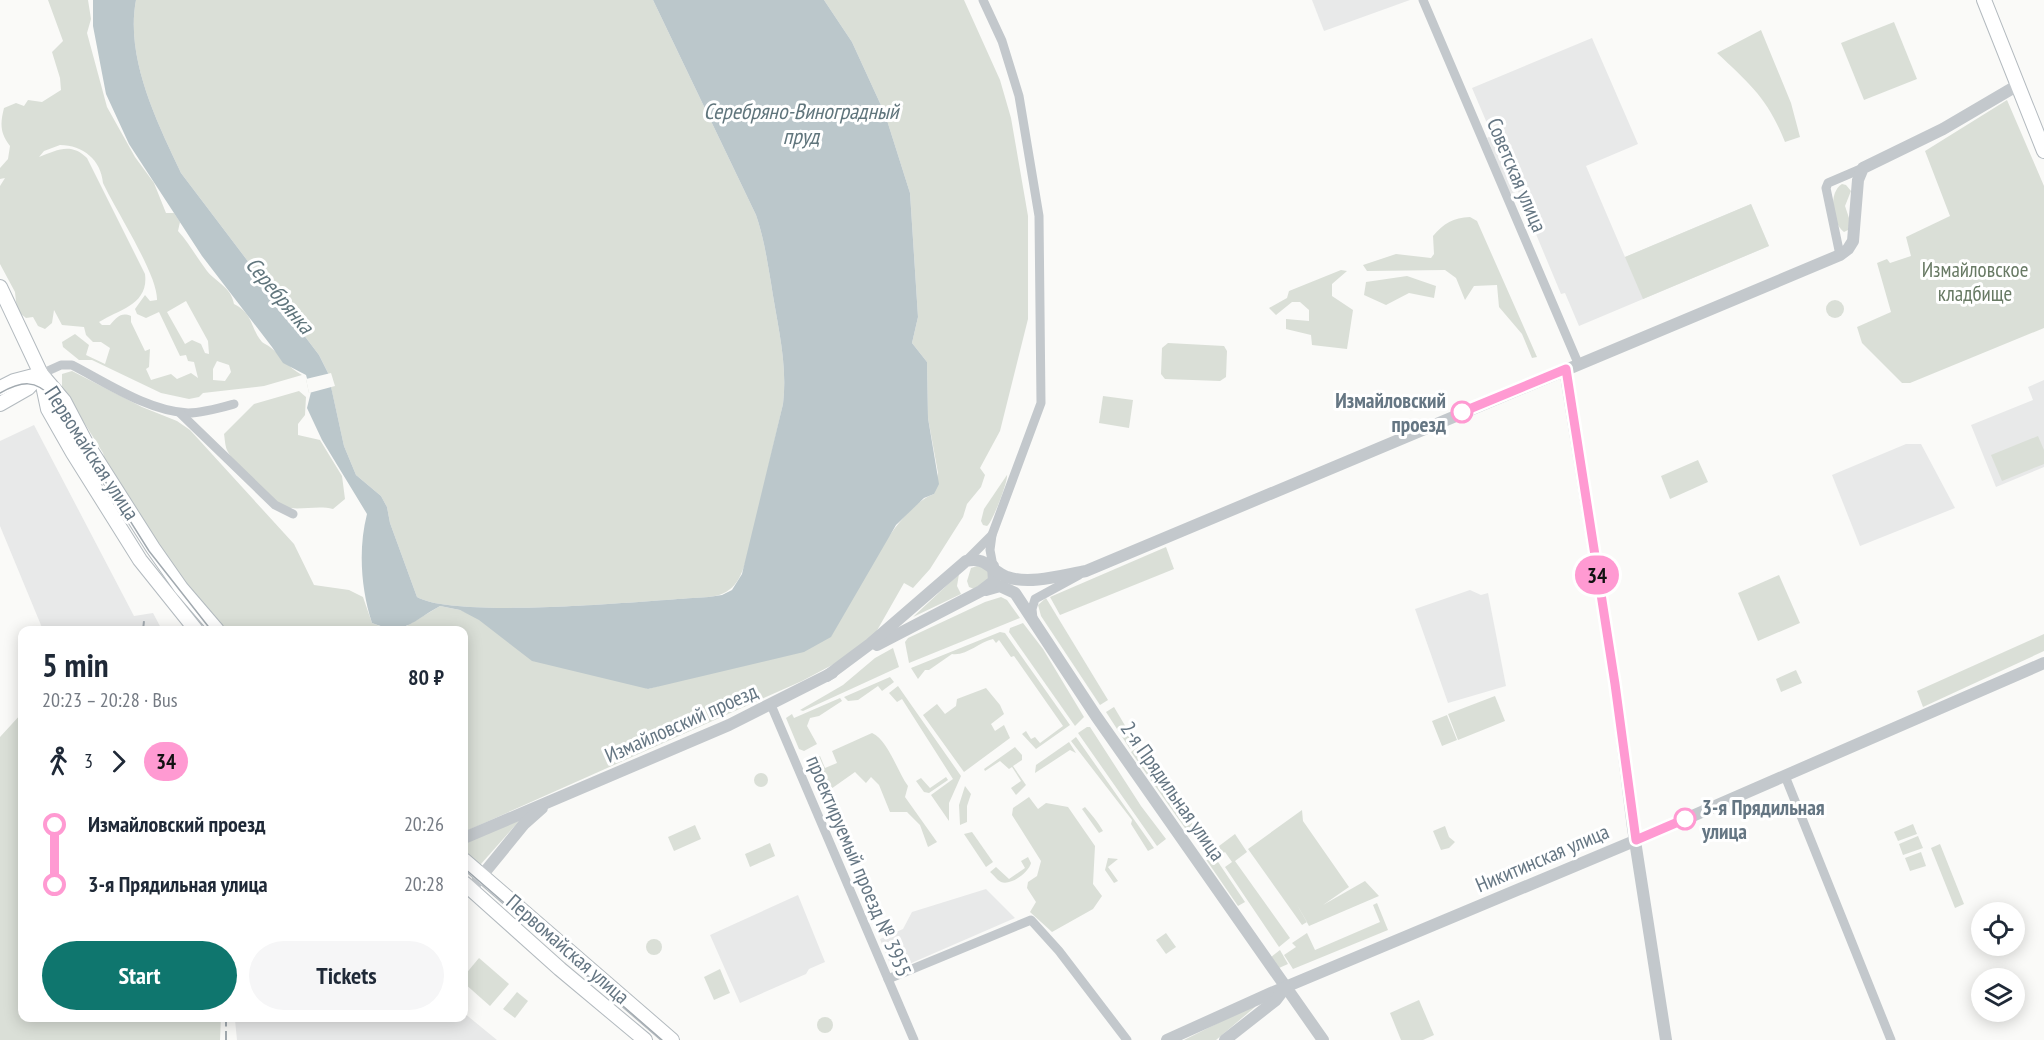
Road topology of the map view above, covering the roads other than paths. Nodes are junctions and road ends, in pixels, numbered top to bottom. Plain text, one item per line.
1 (983, 0) edge
2 (1424, 0) edge
3 (1984, 0) edge
4 (2018, 85) junction
5 (2033, 124) junction
6 (2044, 137) edge
7 (2044, 151) edge
8 (1863, 168) junction
9 (1840, 255) junction
10 (0, 287) edge
11 (1578, 363) junction
12 (1566, 369) junction
13 (41, 374) junction
14 (0, 388) edge
15 (18, 394) junction
16 (0, 404) edge
17 (234, 404) dead end
18 (48, 409) junction
19 (178, 412) junction
20 (293, 514) dead end
21 (992, 535) junction
22 (966, 561) junction
23 (993, 566) junction
24 (1086, 572) junction
25 (981, 591) junction
26 (1034, 621) junction
27 (193, 626) edge
28 (214, 626) edge
29 (2044, 663) edge
30 (827, 676) junction
31 (771, 705) junction
32 (1785, 776) junction
33 (550, 802) junction
34 (468, 836) edge
35 (1636, 840) junction
36 (468, 864) edge
37 (482, 876) junction
38 (468, 885) edge
39 (468, 887) edge
40 (577, 956) junction
41 (560, 969) junction
42 (888, 979) junction
43 (1286, 987) junction
44 (645, 1040) edge
45 (672, 1040) edge
46 (914, 1040) edge
47 (1127, 1040) edge
48 (1167, 1040) edge
49 (1225, 1040) edge
50 (1323, 1040) edge
51 (1666, 1040) edge
52 (1891, 1040) edge

1 - 21 street
2 - 11 street, Советская улица
3 - 4 main road
4 - 5 main road
4 - 8 street
5 - 6 main road
5 - 7 main road
8 - 9 street
8 - 9 street
9 - 11 street
10 - 13 main road
11 - 12 street
12 - 24 street
12 - 35 street
13 - 14 main road
13 - 15 main road
13 - 18 main road, Первомайская улица
13 - 19 street
13 - 28 main road, Первомайская улица
15 - 16 main road
15 - 18 main road
17 - 19 street
18 - 27 main road, Первомайская улица
19 - 20 street
21 - 22 street, Измайловский проезд
21 - 23 street
22 - 23 street
22 - 30 street, Измайловский проезд
23 - 24 street
23 - 25 street
24 - 26 street
25 - 26 street, 2-я Прядильная улица
25 - 30 street, Измайловский проезд
26 - 43 street, 2-я Прядильная улица
29 - 32 street, Никитинская улица
30 - 31 street, Измайловский проезд
31 - 33 street, Измайловский проезд
31 - 42 street, проектируемый проезд № 3955
32 - 35 street, Никитинская улица
32 - 52 street
33 - 34 street, Измайловский проезд
33 - 37 street, Измайловский проезд
35 - 43 street, Никитинская улица
35 - 51 street
36 - 37 main road, Первомайская улица
37 - 38 street, Измайловский проезд
37 - 40 main road, Первомайская улица
39 - 41 main road, Первомайская улица
40 - 41 main road
40 - 45 main road, Первомайская улица
41 - 44 main road, Первомайская улица
42 - 46 street, проектируемый проезд № 3955
42 - 47 street
43 - 48 street, Никитинская улица
43 - 49 street
43 - 50 street, 2-я Прядильная улица

